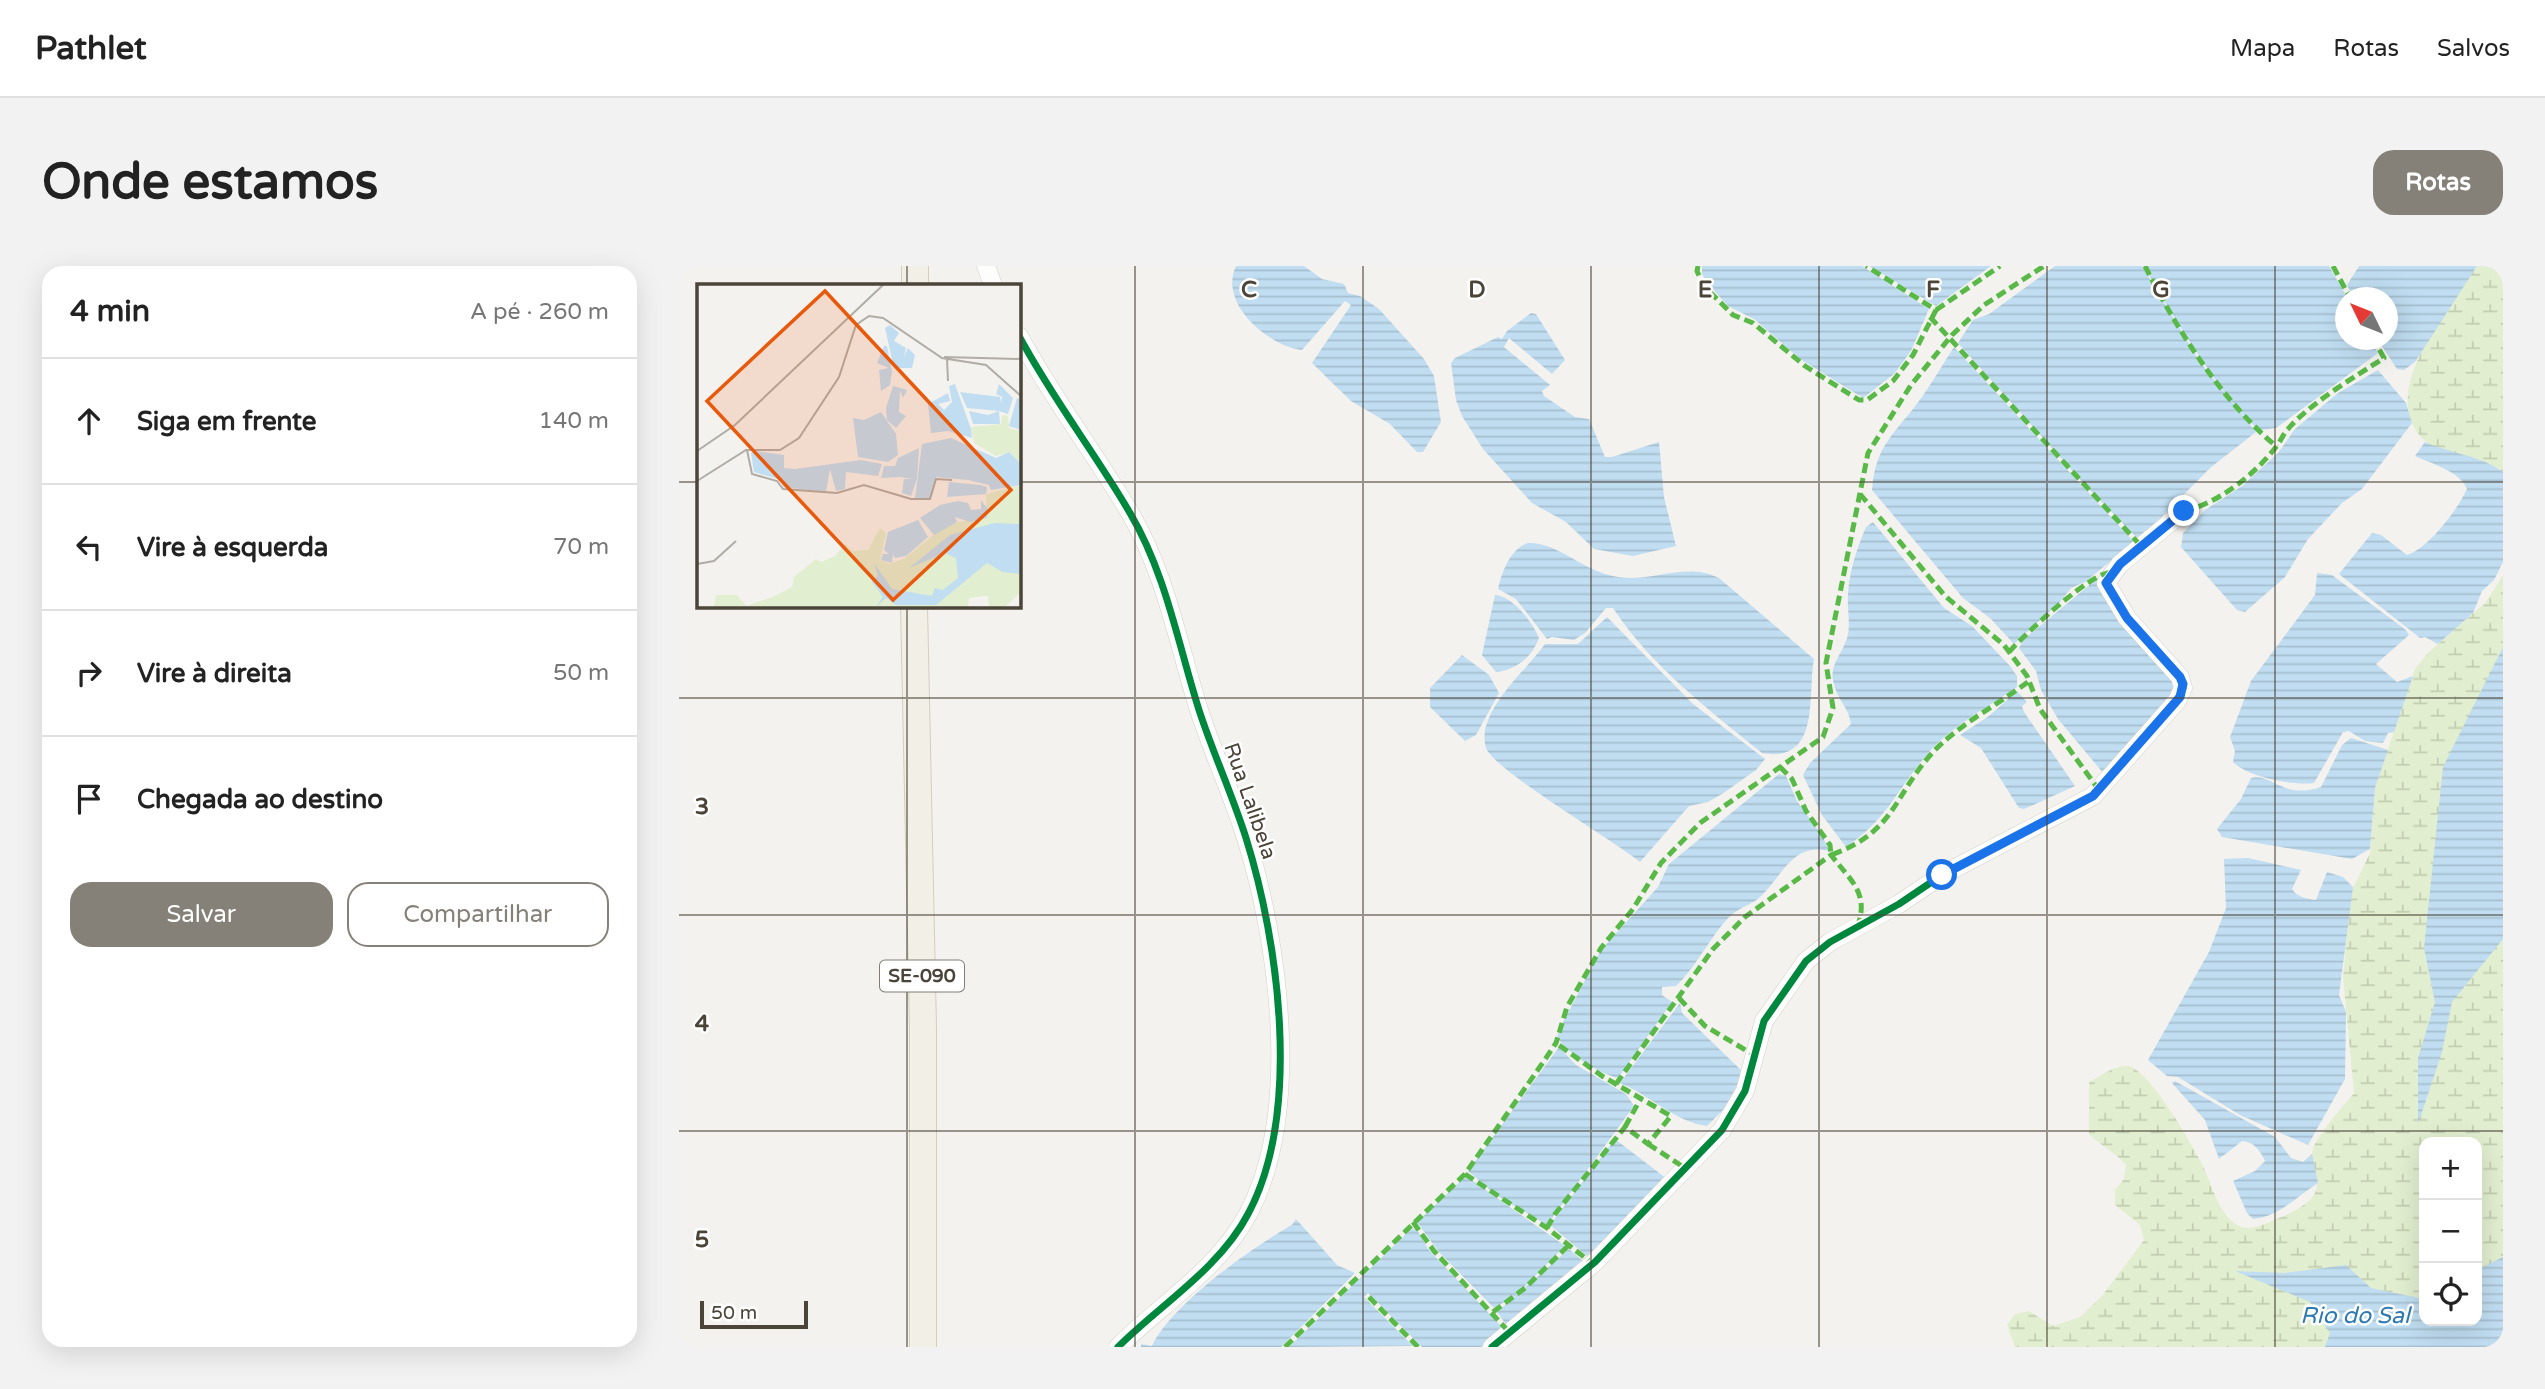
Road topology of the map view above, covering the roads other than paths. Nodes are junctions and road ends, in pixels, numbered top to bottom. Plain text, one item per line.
1 (915, 266) edge
2 (986, 266) edge
3 (915, 284) edge
4 (993, 284) edge
5 (1020, 339) edge
6 (2184, 511) dead end
7 (915, 607) edge
8 (923, 1347) edge
9 (1118, 1347) edge
10 (1492, 1347) edge

1 - 3 main road
2 - 4 street
5 - 9 street, Rua Lalibela
6 - 10 street
7 - 8 main road, SE-090

